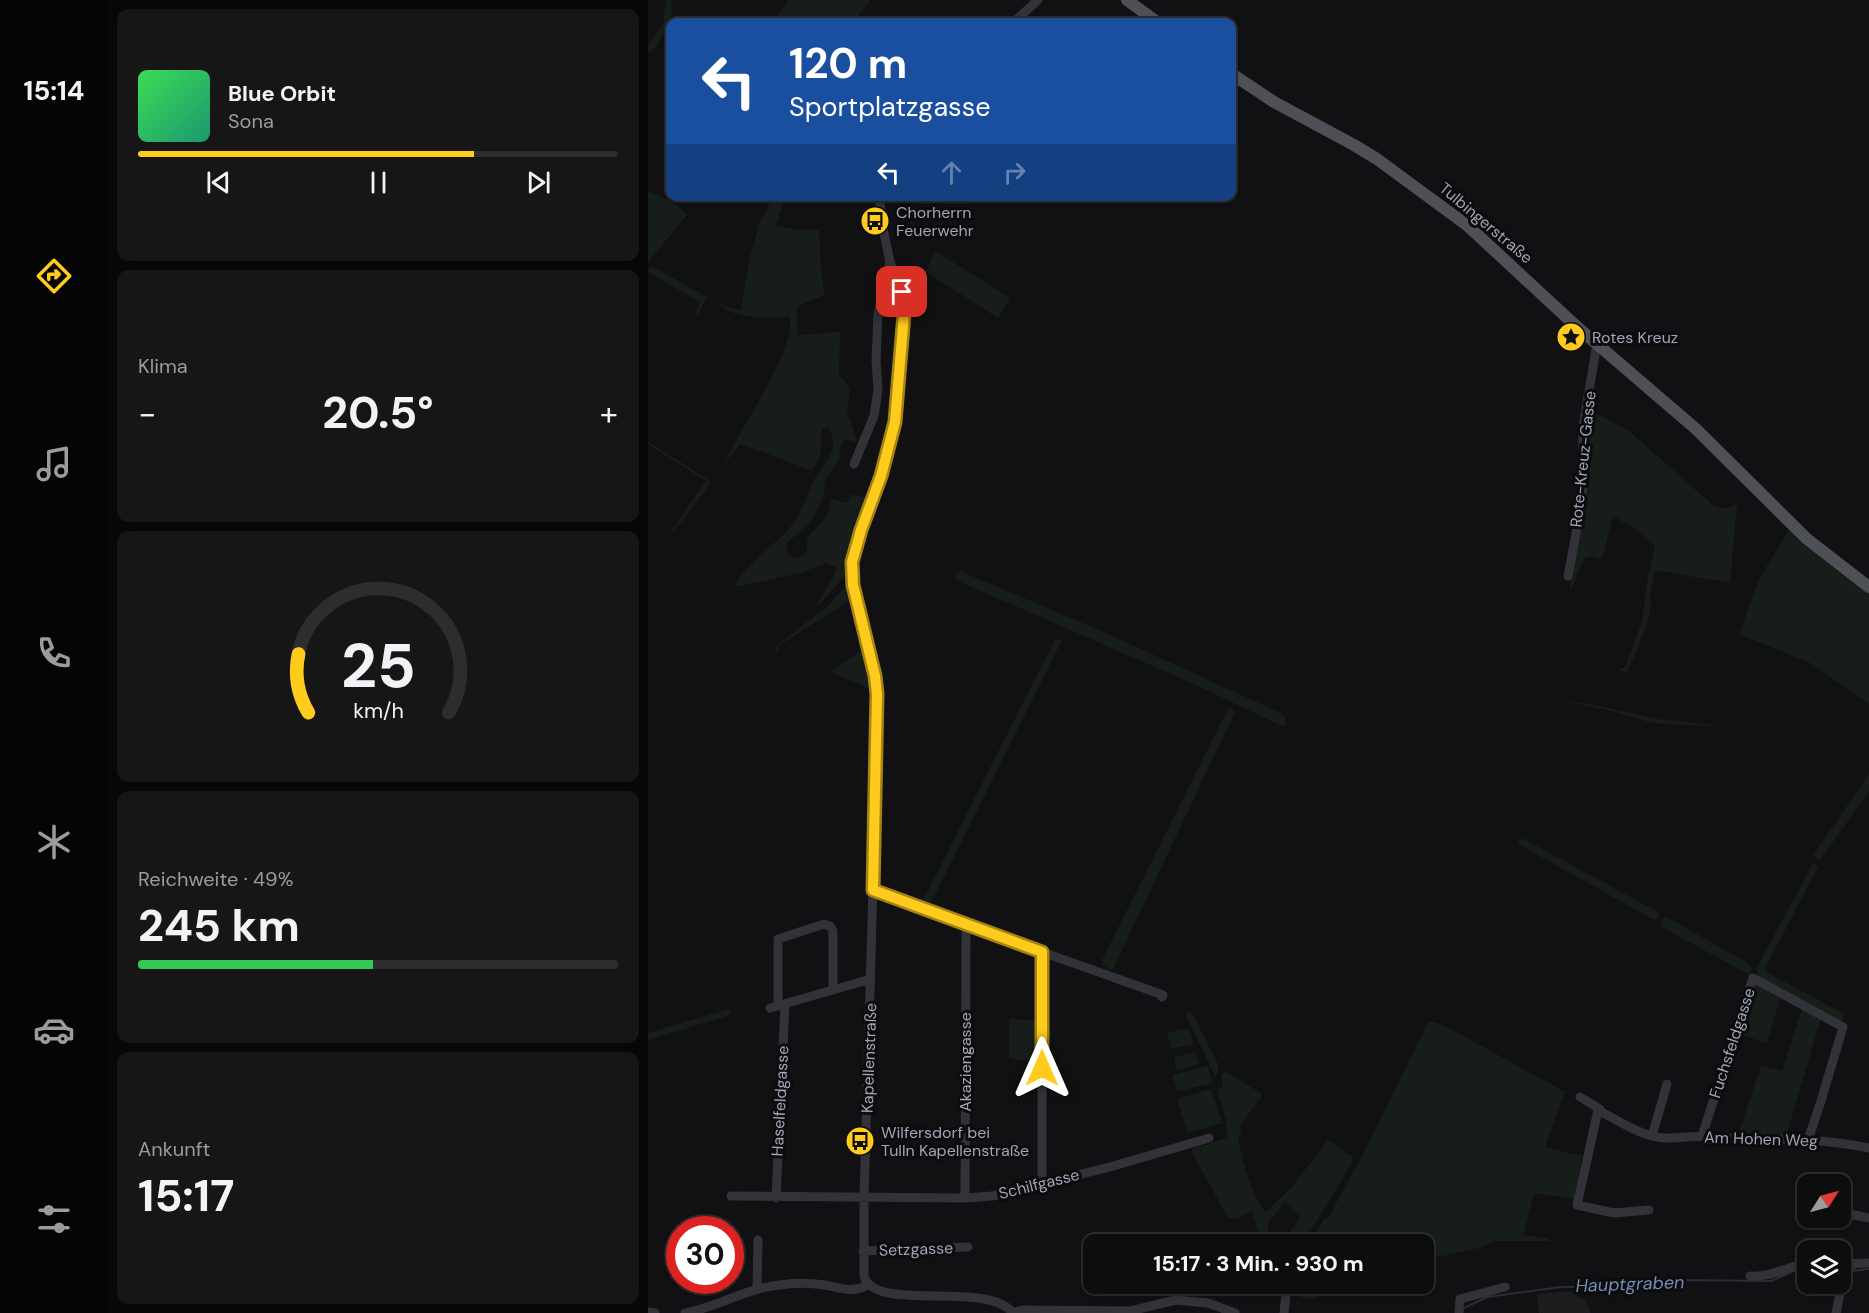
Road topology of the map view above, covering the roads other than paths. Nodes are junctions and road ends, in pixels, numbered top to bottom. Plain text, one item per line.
1 (1038, 0) edge
2 (1127, 0) edge
3 (1018, 18) edge
4 (1152, 18) edge
5 (1236, 77) edge
6 (879, 201) edge
7 (890, 262) junction
8 (1597, 343) junction
9 (874, 416) junction
10 (895, 422) junction
11 (854, 464) dead end
12 (1568, 576) dead end
13 (1869, 587) edge
14 (873, 890) junction
15 (966, 926) junction
16 (1042, 952) junction
17 (871, 979) junction
18 (834, 990) junction
19 (1162, 997) dead end
20 (778, 1006) junction
21 (1667, 1084) dead end
22 (1580, 1097) dead end
23 (1598, 1110) junction
24 (1652, 1136) junction
25 (1702, 1136) junction
26 (1209, 1138) dead end
27 (1808, 1140) junction
28 (1869, 1146) edge
29 (1042, 1184) junction
30 (731, 1196) dead end
31 (776, 1198) junction
32 (864, 1198) junction
33 (966, 1198) junction
34 (1648, 1210) dead end
35 (1851, 1214) edge
36 (1869, 1218) edge
37 (758, 1240) dead end
38 (968, 1246) dead end
39 (863, 1251) junction
40 (1869, 1263) edge
41 (1797, 1265) edge
42 (1851, 1268) edge
43 (1750, 1276) dead end
44 (866, 1286) junction
45 (1505, 1287) dead end
46 (757, 1289) junction
47 (1286, 1294) edge
48 (1840, 1294) edge
49 (1459, 1309) edge
50 (1079, 1311) edge
51 (648, 1312) edge
52 (1012, 1312) edge
53 (655, 1313) edge
54 (685, 1313) edge
55 (1235, 1313) edge
56 (1284, 1313) edge
57 (1836, 1313) edge

1 - 3 street
2 - 4 main road
5 - 8 main road, Tulbingerstraße
6 - 7 street, Kapellenstraße
7 - 9 street
7 - 10 street, Kapellenstraße
8 - 12 street, Rote-Kreuz-Gasse
8 - 13 main road, Tulbingerstraße
9 - 10 street
9 - 11 street
10 - 14 street, Kapellenstraße
14 - 15 street
14 - 17 street, Kapellenstraße
15 - 16 street
15 - 33 street, Akaziengasse
16 - 19 street
16 - 29 street
17 - 18 street
17 - 32 street, Kapellenstraße
18 - 20 street
18 - 20 street, Haselfeldgasse
20 - 31 street, Haselfeldgasse
21 - 24 street
22 - 23 street, Am Hohen Weg
23 - 24 street, Am Hohen Weg
23 - 34 street
24 - 25 street, Am Hohen Weg
25 - 27 street, Am Hohen Weg
25 - 27 street, Fuchsfeldgasse
26 - 29 street, Schilfgasse
27 - 28 street, Am Hohen Weg
29 - 33 street, Schilfgasse
30 - 31 street
31 - 32 street
32 - 33 street, Schilfgasse
32 - 39 street, Kapellenstraße
35 - 36 street
37 - 46 street
38 - 39 street, Setzgasse
39 - 44 street, Kapellenstraße
40 - 42 street
41 - 43 street
44 - 46 street
44 - 52 street
45 - 49 street
46 - 54 street
47 - 56 street
48 - 57 street
50 - 52 street
50 - 55 street
51 - 53 street

